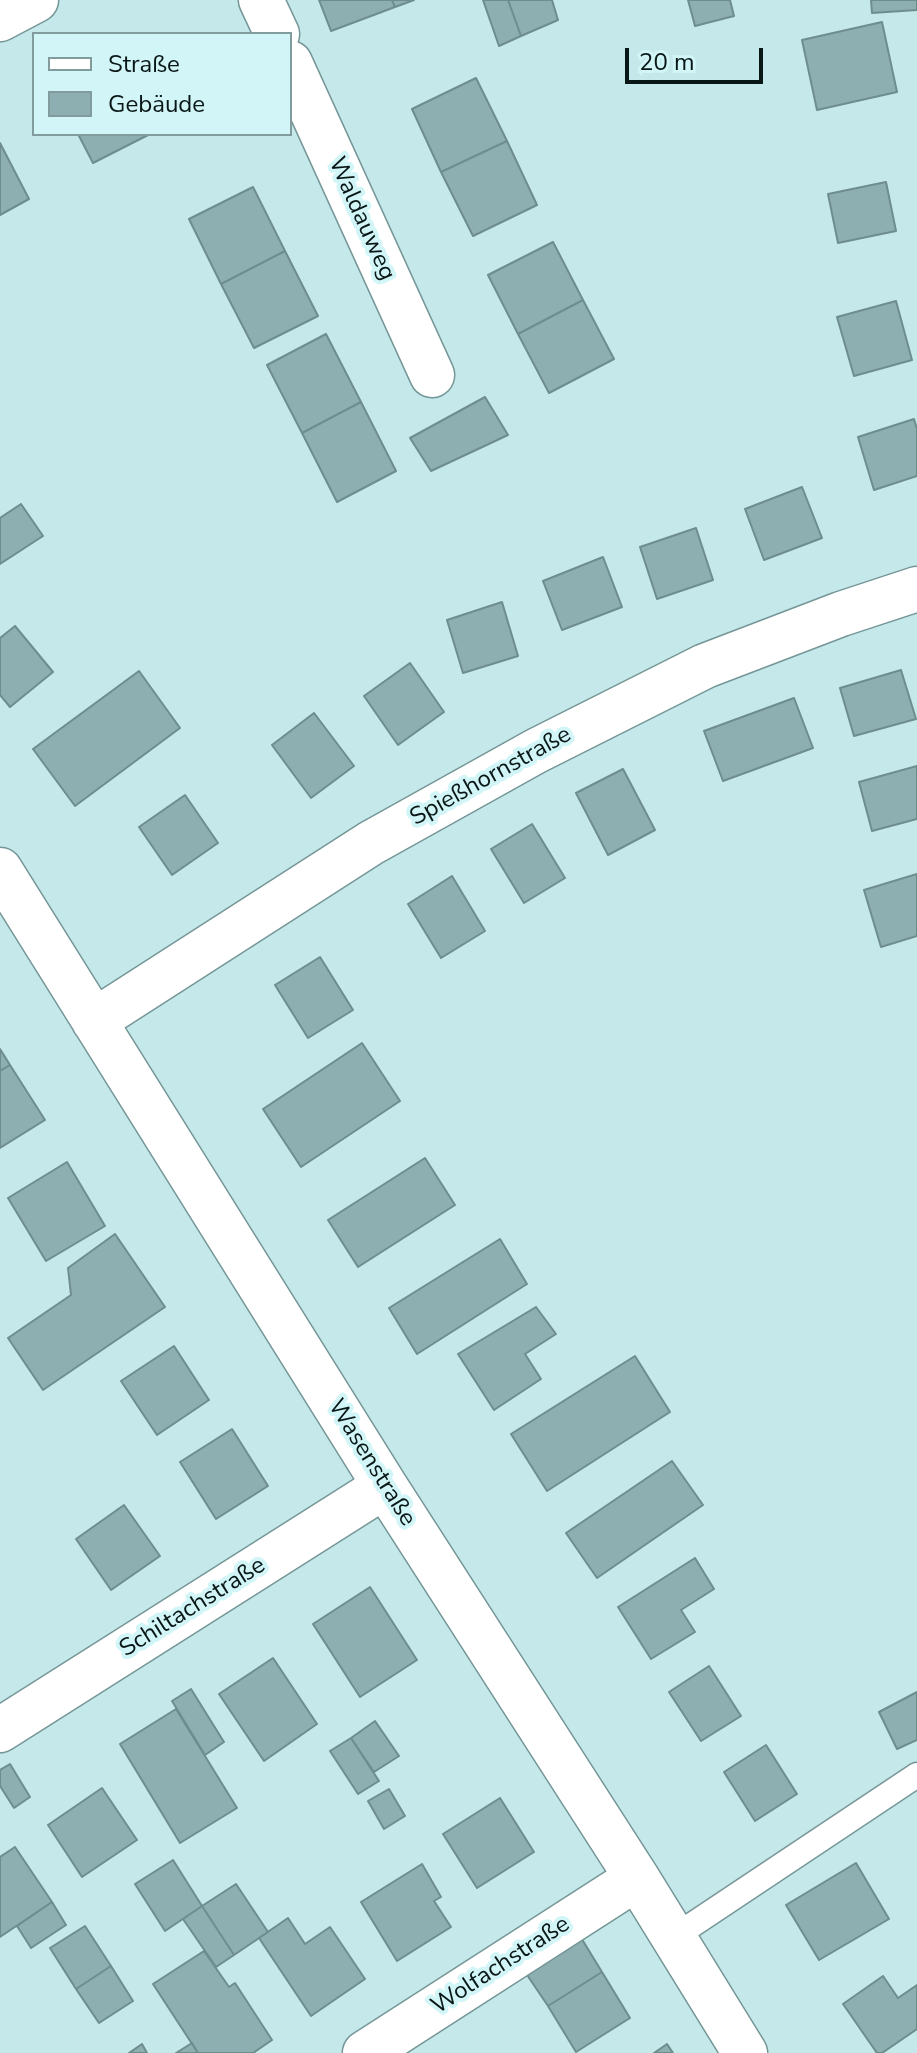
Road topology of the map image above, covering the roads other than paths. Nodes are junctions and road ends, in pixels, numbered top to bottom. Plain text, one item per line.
1 (36, 0) edge
2 (261, 0) edge
3 (0, 19) edge
4 (276, 32) edge
5 (292, 67) edge
6 (432, 375) dead end
7 (917, 589) edge
8 (0, 870) edge
9 (94, 1021) junction
10 (385, 1486) junction
11 (0, 1730) edge
12 (917, 1775) edge
13 (637, 1878) junction
14 (674, 1937) junction
15 (365, 2053) edge
16 (745, 2053) edge

1 - 3 street
2 - 4 street
5 - 6 street, Waldauweg
7 - 9 street, Spießhornstraße
8 - 9 street, Wasenstraße
9 - 10 street, Wasenstraße
10 - 11 street, Schiltachstraße
10 - 13 street, Wasenstraße
12 - 14 lane
13 - 14 street, Wasenstraße
13 - 15 street, Wolfachstraße
14 - 16 street, Wasenstraße

